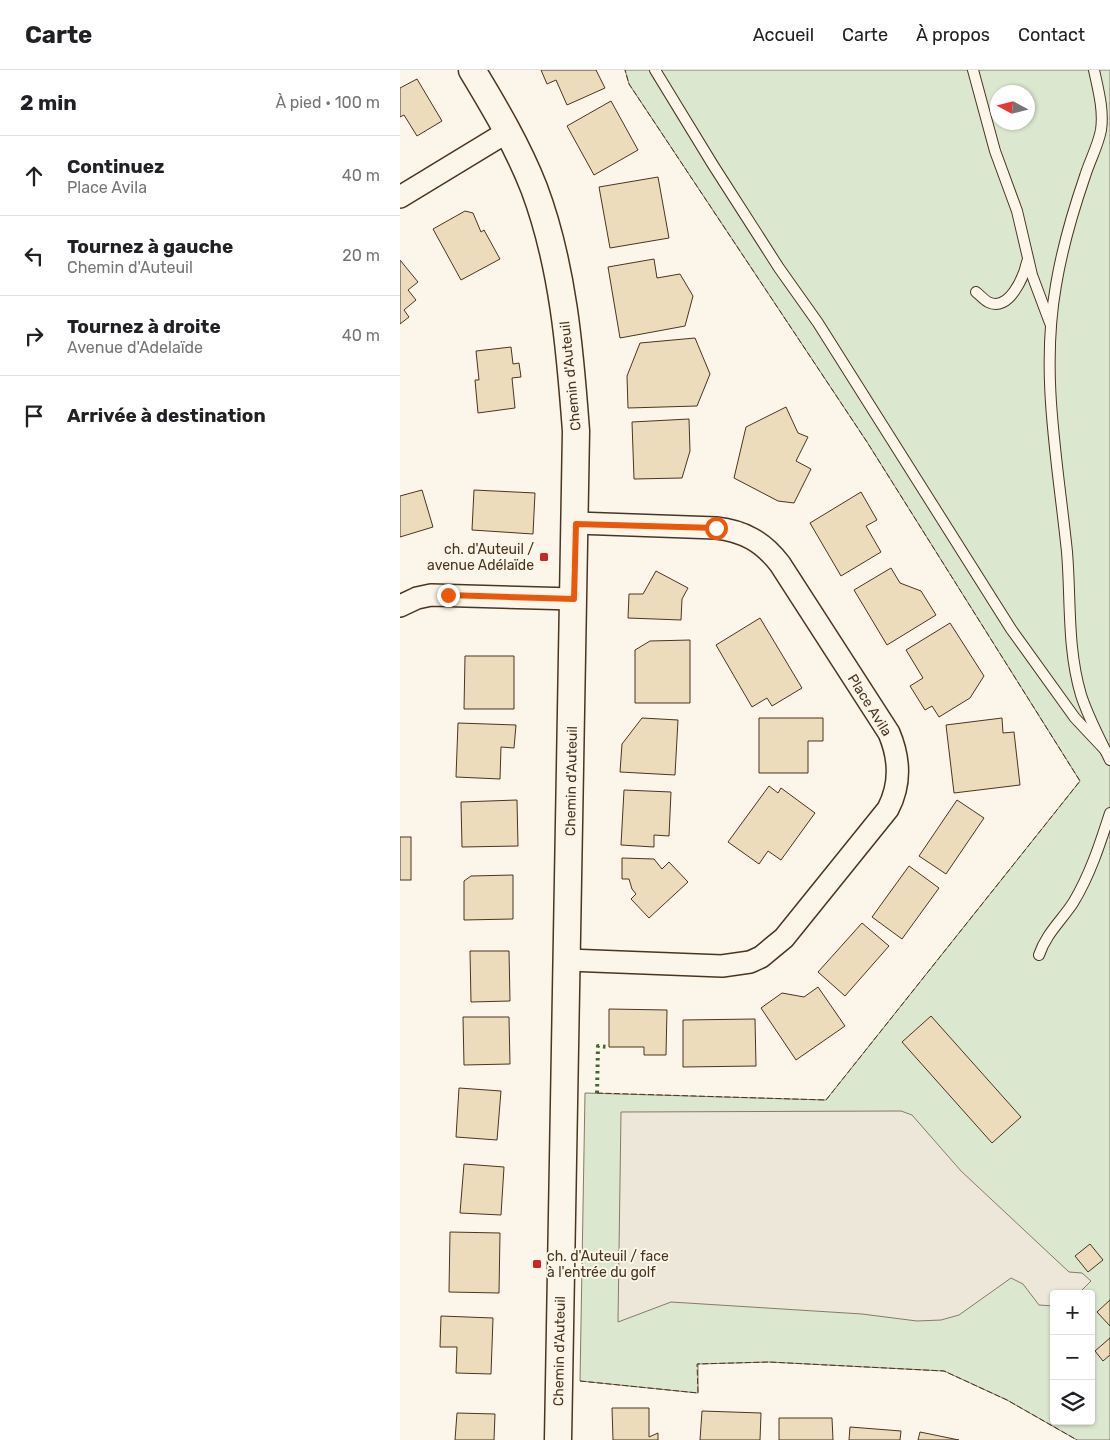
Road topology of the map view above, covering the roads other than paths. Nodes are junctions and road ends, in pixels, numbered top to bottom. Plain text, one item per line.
1 (472, 70) edge
2 (655, 70) edge
3 (973, 70) edge
4 (1094, 70) edge
5 (507, 132) junction
6 (400, 197) edge
7 (1027, 258) junction
8 (976, 292) dead end
9 (1051, 324) junction
10 (576, 524) junction
11 (574, 599) junction
12 (400, 606) edge
13 (1108, 756) edge
14 (1110, 813) edge
15 (1039, 955) dead end
16 (568, 960) junction
17 (558, 1440) edge

1 - 5 street, Chemin d'Auteuil
2 - 13 lane
3 - 7 lane
4 - 9 lane
5 - 6 street
5 - 10 street, Chemin d'Auteuil
7 - 8 lane
7 - 9 lane
9 - 13 lane
10 - 11 street, Chemin d'Auteuil
10 - 16 street, Place Avila
11 - 12 street
11 - 16 street, Chemin d'Auteuil
14 - 15 lane
16 - 17 street, Chemin d'Auteuil

